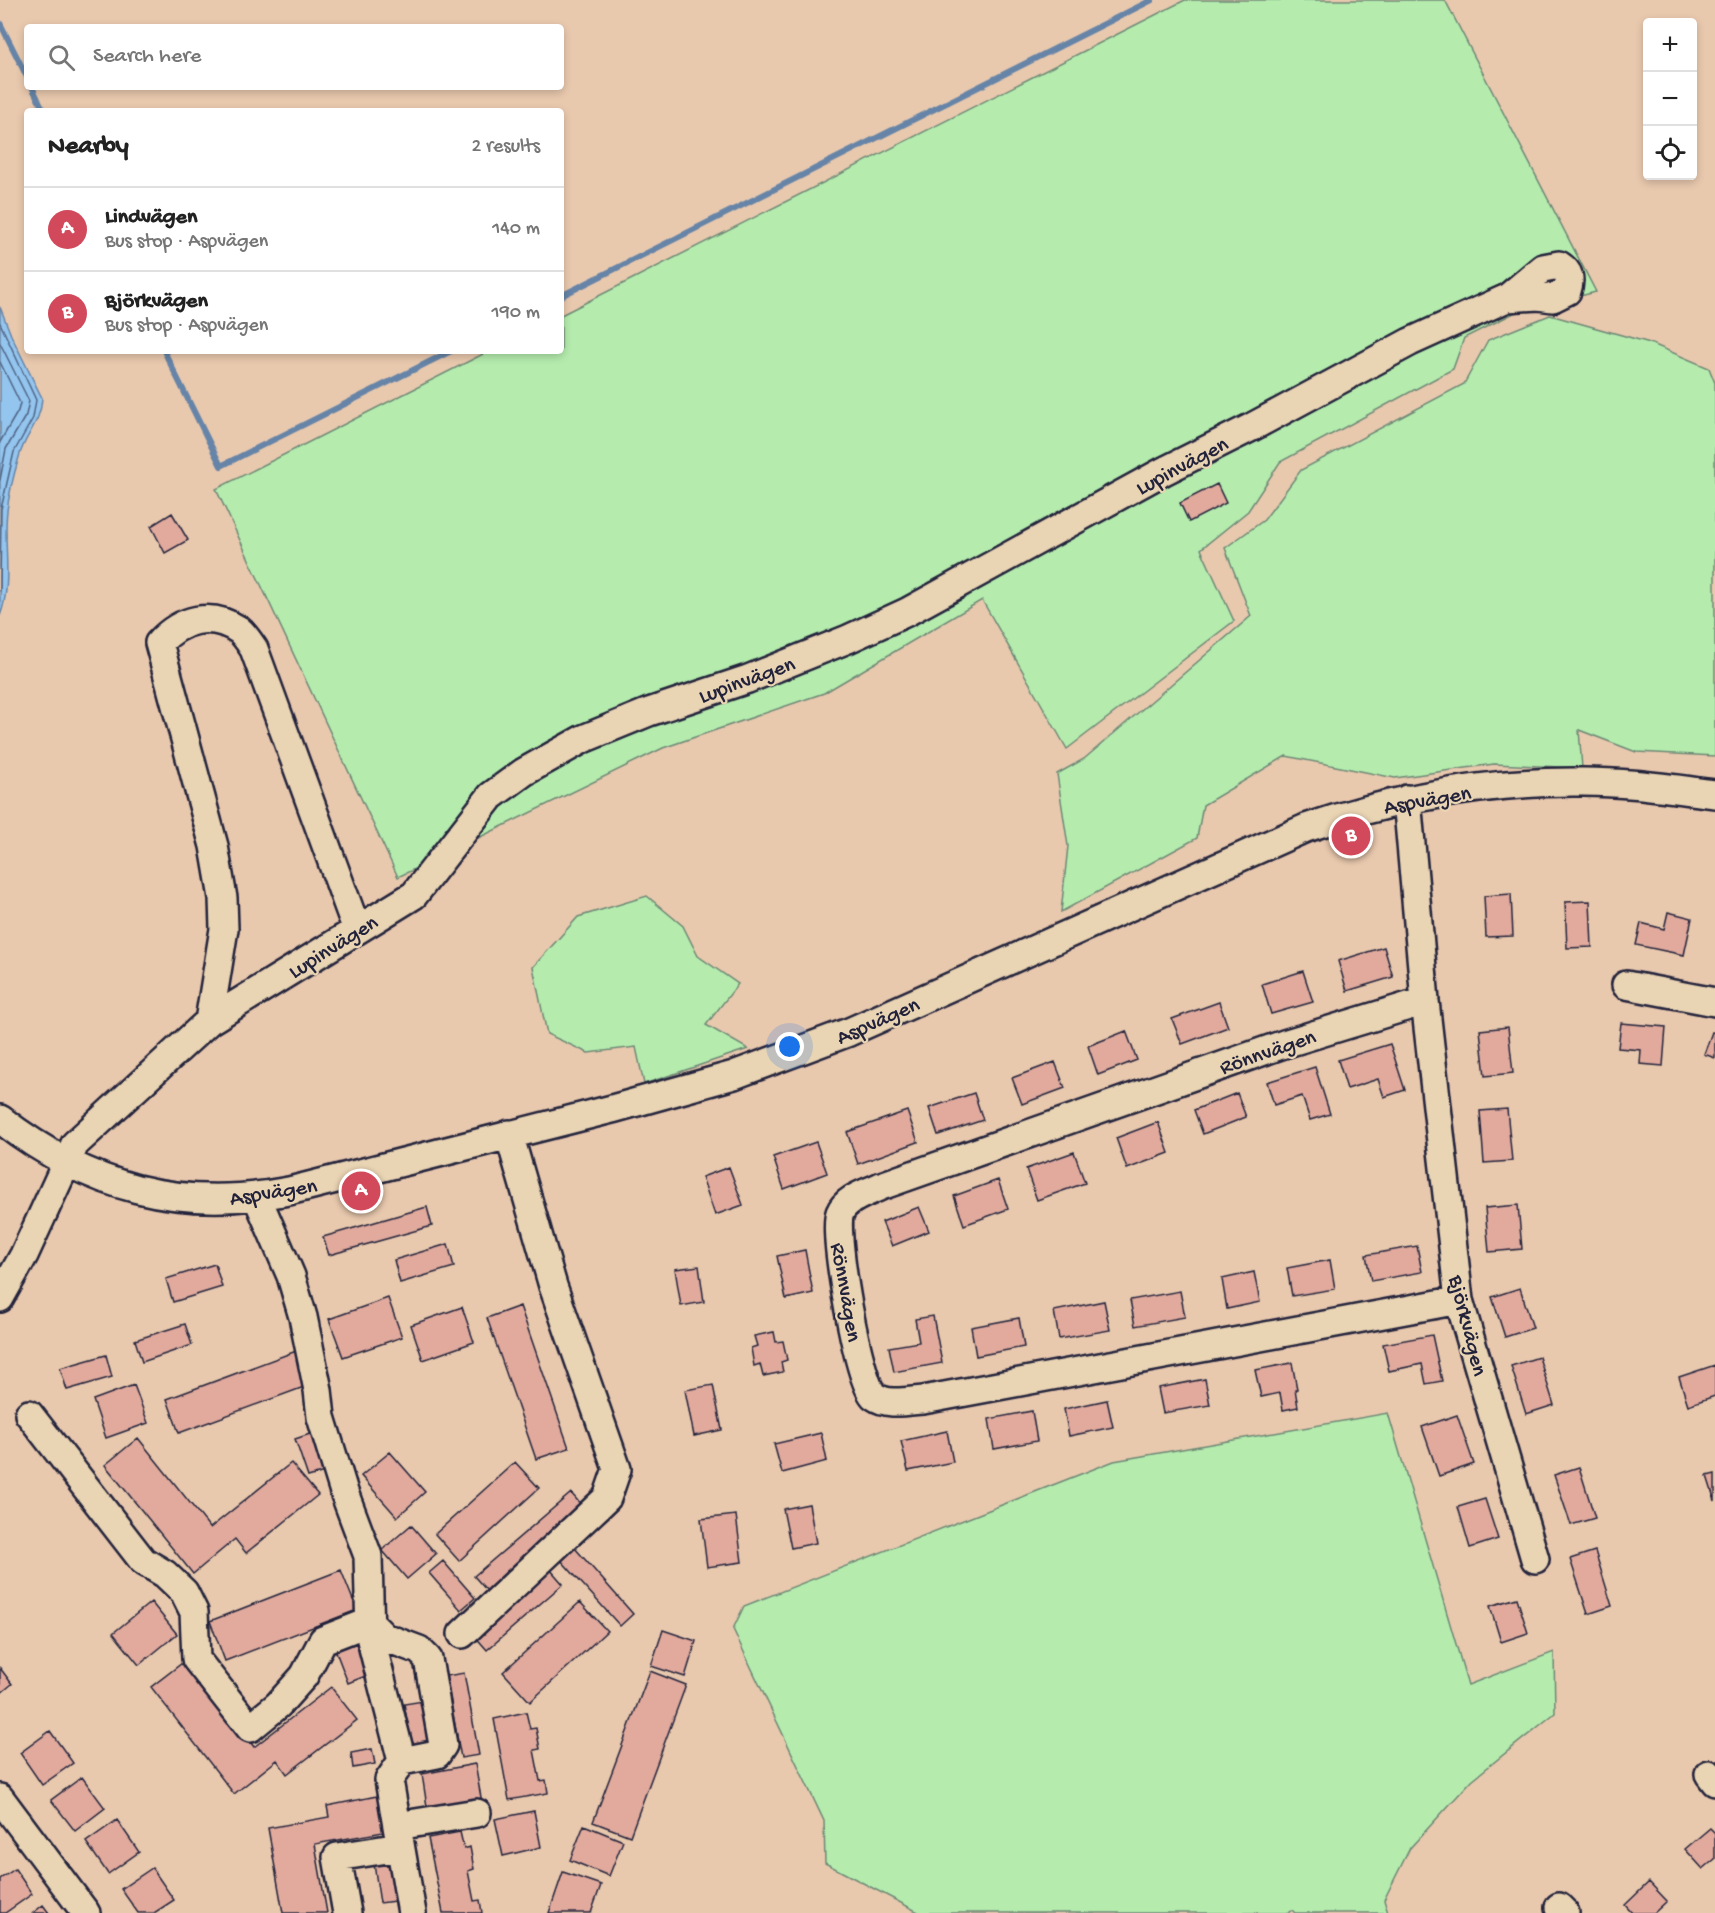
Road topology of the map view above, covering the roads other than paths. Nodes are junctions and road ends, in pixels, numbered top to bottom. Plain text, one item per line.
1 (1508, 298) dead end
2 (1715, 794) edge
3 (1407, 799) junction
4 (357, 930) junction
5 (1626, 985) dead end
6 (1425, 1001) junction
7 (1715, 1002) edge
8 (209, 1021) junction
9 (0, 1119) edge
10 (509, 1134) junction
11 (66, 1164) junction
12 (257, 1197) junction
13 (0, 1298) edge
14 (1460, 1300) junction
15 (29, 1414) dead end
16 (1535, 1558) dead end
17 (369, 1622) junction
18 (462, 1634) dead end
19 (402, 1761) junction
20 (0, 1798) edge
21 (477, 1813) dead end
22 (398, 1837) junction
23 (86, 1913) edge
24 (346, 1913) edge
25 (412, 1913) edge

1 - 4 street, Lupinvägen
2 - 3 street, Aspvägen
3 - 6 street, Björkvägen
3 - 10 street, Aspvägen
4 - 8 street, Lupinvägen
4 - 8 street
5 - 7 street
6 - 14 street, Björkvägen
6 - 14 street, Rönnvägen
8 - 11 street, Lupinvägen
9 - 11 street, Aspvägen
10 - 12 street, Aspvägen
10 - 18 street
11 - 12 street, Aspvägen
11 - 13 street
12 - 17 street
14 - 16 street, Björkvägen
15 - 17 street
17 - 19 street
17 - 19 street
19 - 22 street
20 - 23 street
21 - 22 street
22 - 24 street
22 - 25 street

